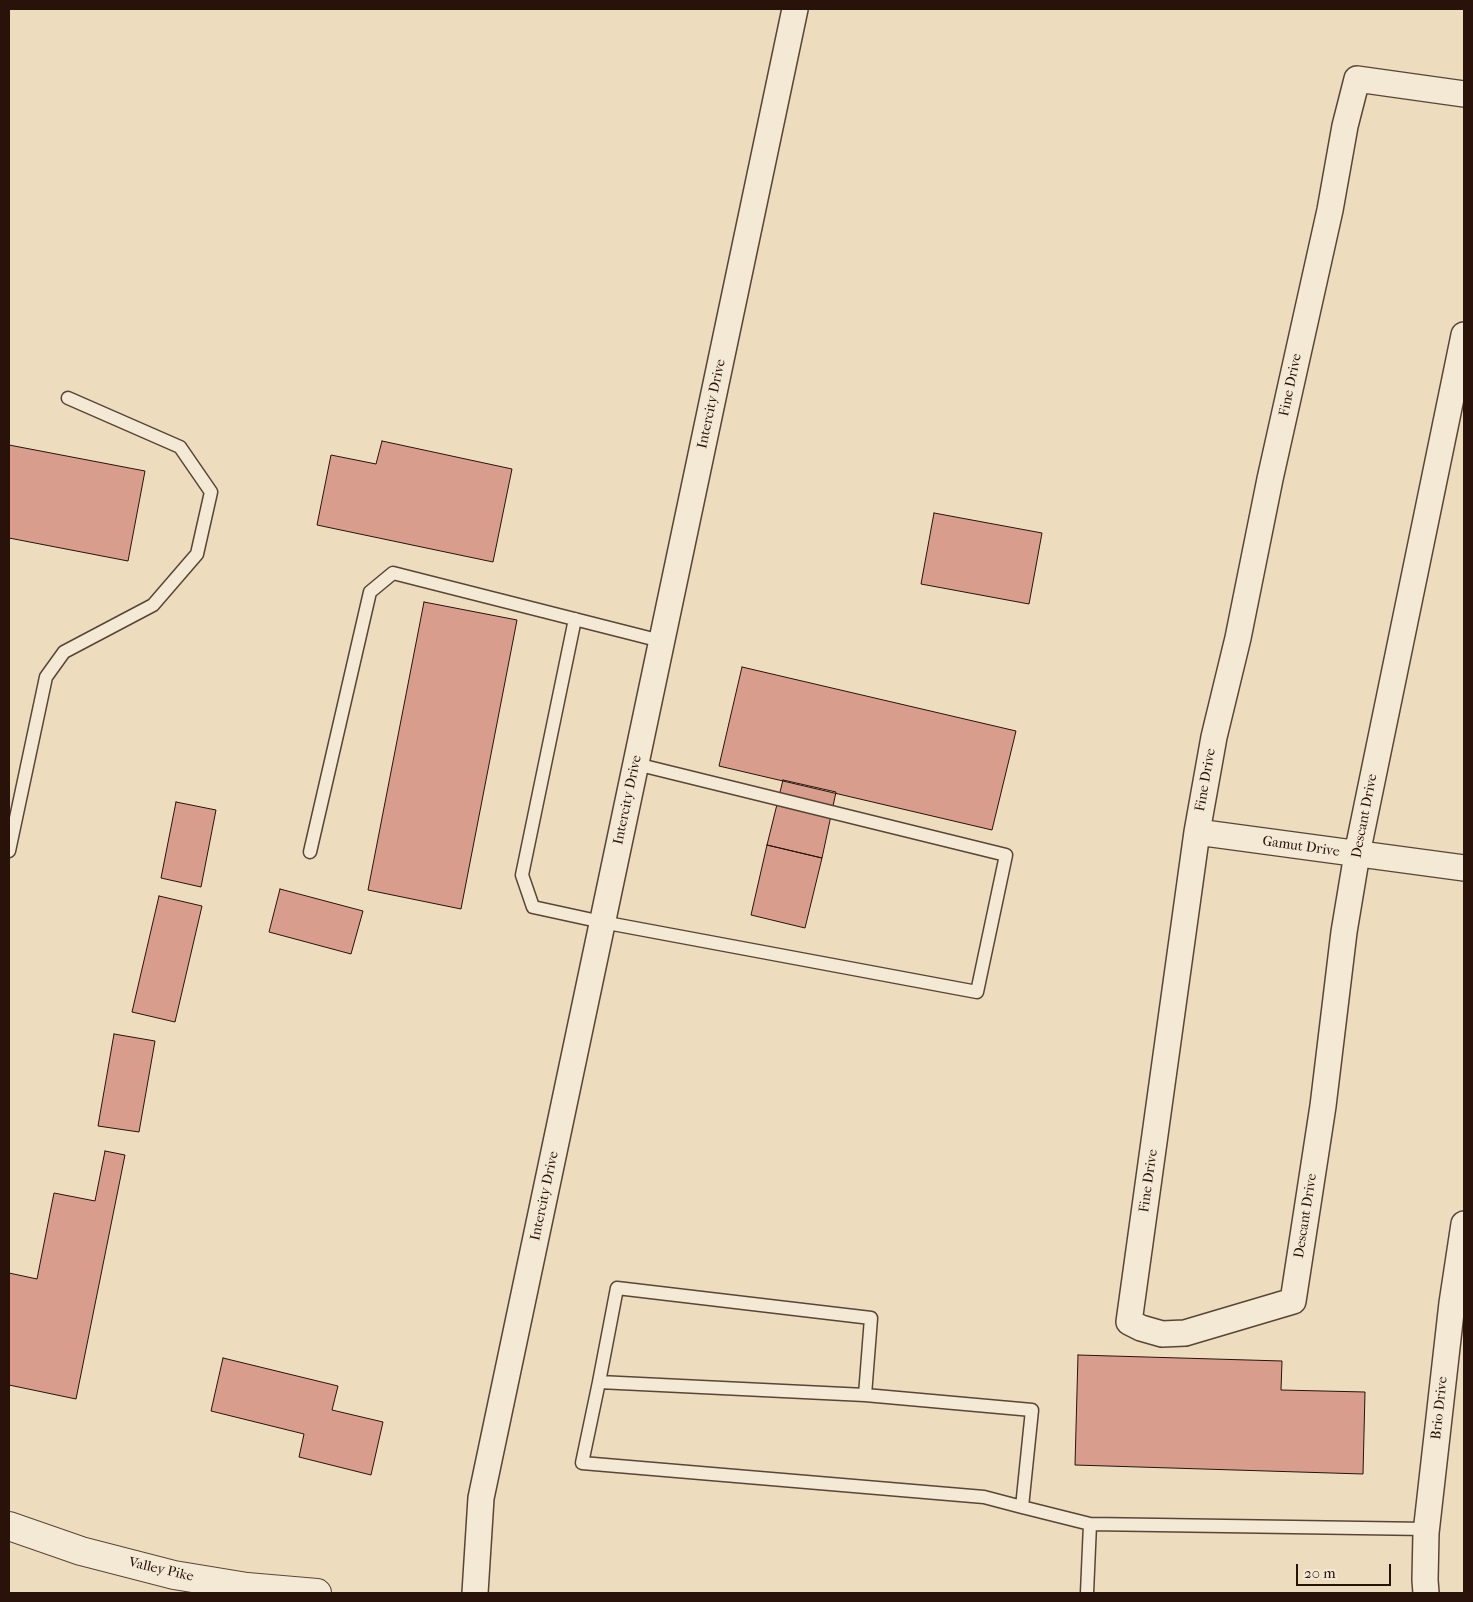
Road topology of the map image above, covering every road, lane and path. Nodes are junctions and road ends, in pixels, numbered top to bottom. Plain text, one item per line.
1 (795, 9) edge
2 (1464, 94) edge
3 (1464, 336) edge
4 (68, 398) dead end
5 (574, 620) junction
6 (662, 641) junction
7 (636, 764) junction
8 (1197, 832) junction
9 (9, 851) edge
10 (310, 852) dead end
11 (1357, 854) junction
12 (1464, 868) edge
13 (602, 922) junction
14 (1464, 1224) edge
15 (1293, 1301) joint
16 (599, 1382) junction
17 (865, 1395) junction
18 (1022, 1507) junction
19 (1090, 1524) junction
20 (9, 1526) edge
21 (1427, 1529) junction
22 (214, 1588) edge
23 (317, 1593) edge
24 (475, 1593) edge
25 (1087, 1593) edge
26 (1426, 1593) edge

1 - 6 street, Intercity Drive
2 - 8 street, Fine Drive
3 - 11 street, Descant Drive
4 - 9 lane
5 - 6 lane
5 - 10 lane
5 - 13 lane
6 - 7 street, Intercity Drive
7 - 13 street, Intercity Drive
7 - 13 lane
8 - 11 street, Gamut Drive
8 - 15 street, Fine Drive
11 - 12 street, Gamut Drive
11 - 15 street, Descant Drive
13 - 24 street, Intercity Drive
14 - 21 street, Brio Drive
16 - 17 lane
16 - 17 lane
16 - 18 lane
17 - 18 lane
18 - 19 lane
19 - 21 lane
19 - 25 lane
20 - 22 street, Valley Pike
21 - 26 street, Brio Drive
22 - 23 street, Valley Pike

